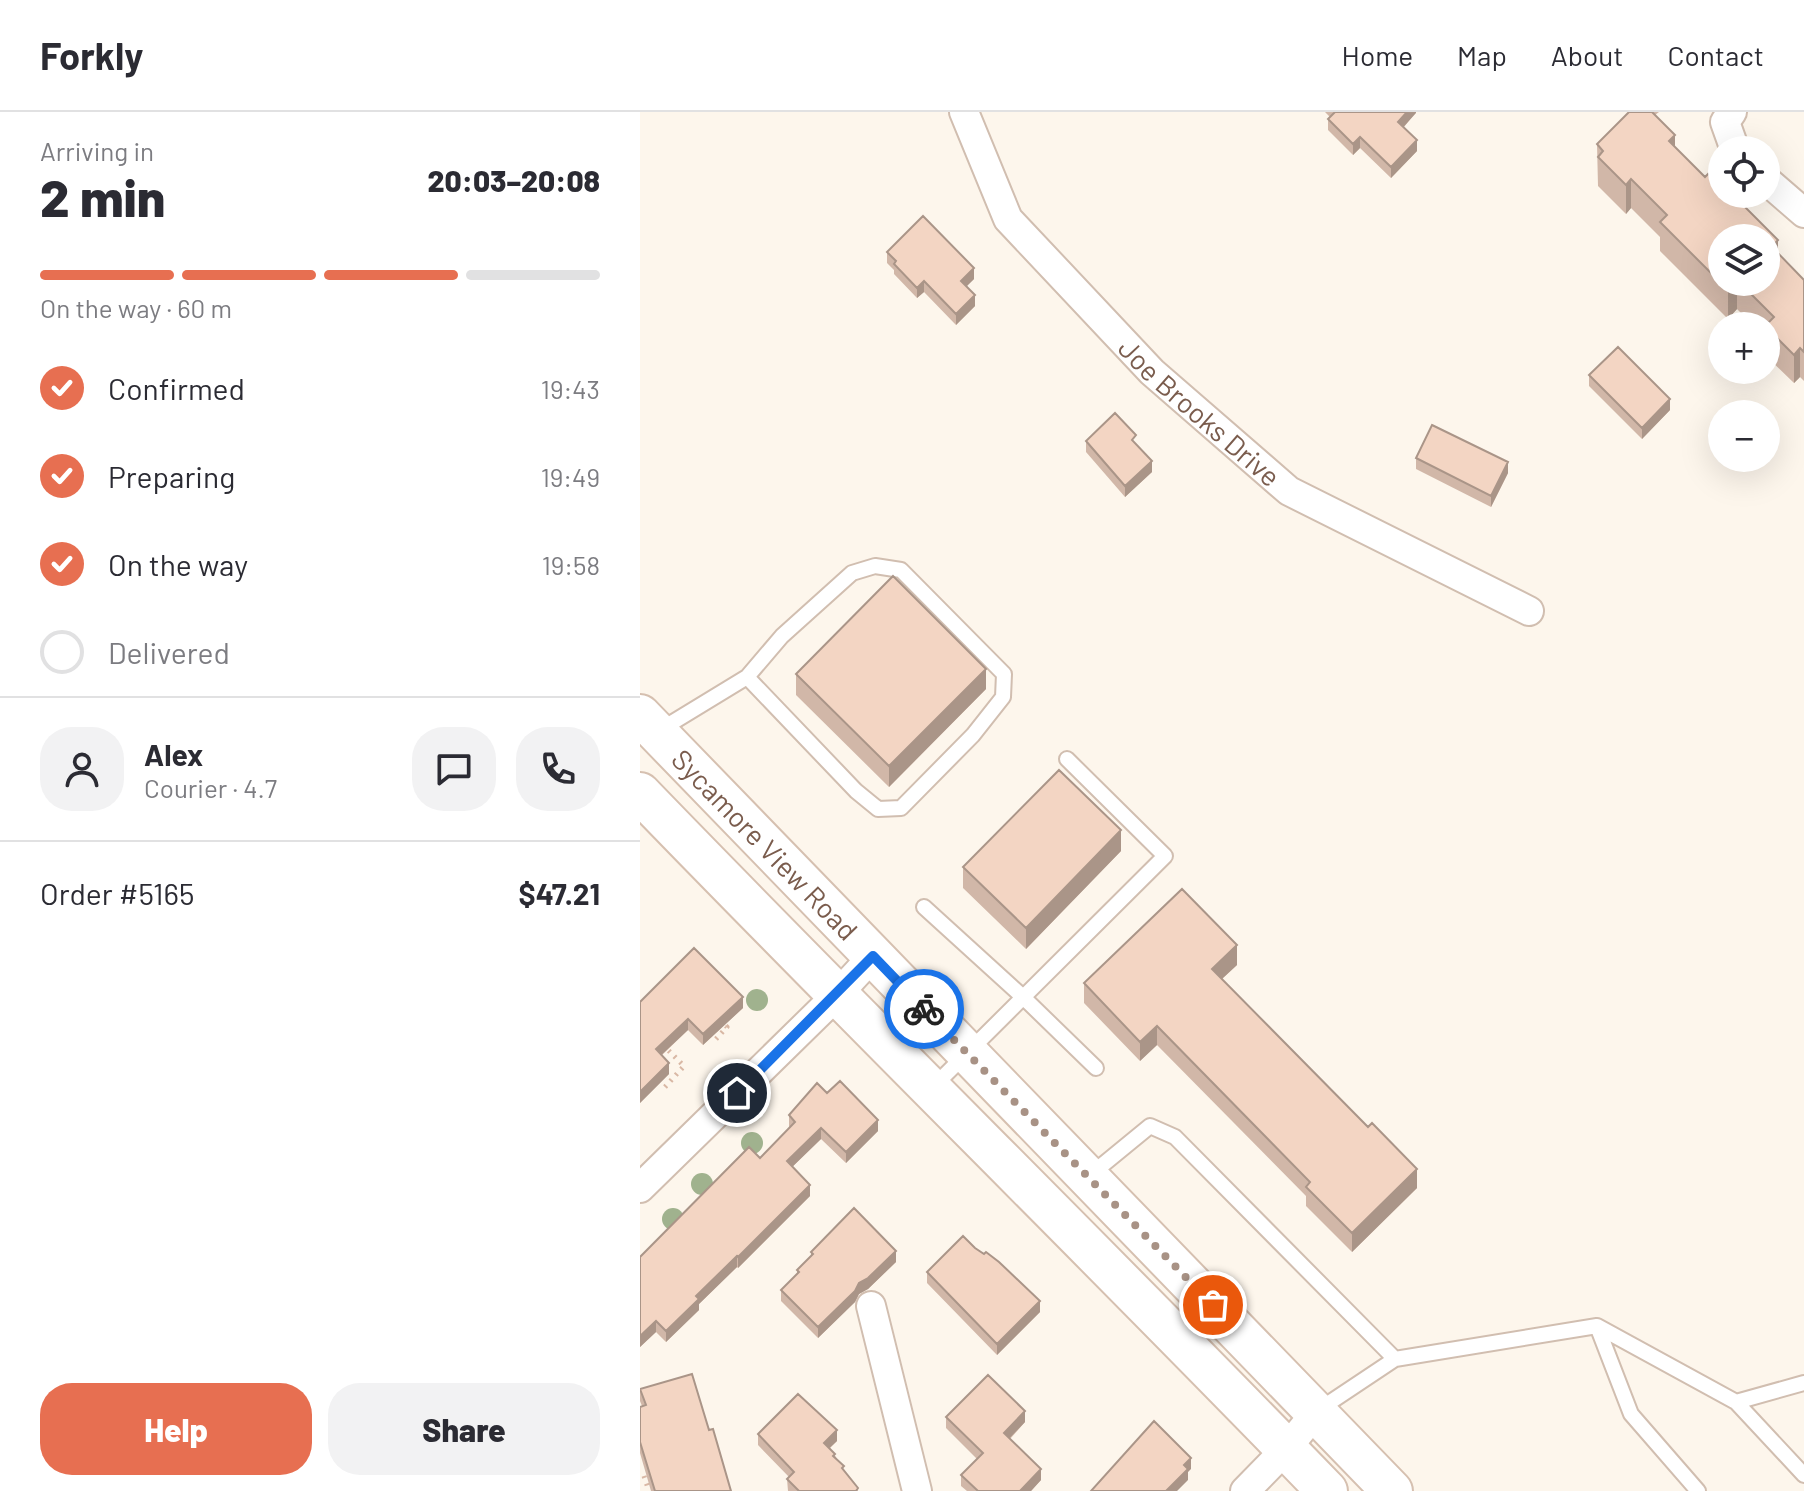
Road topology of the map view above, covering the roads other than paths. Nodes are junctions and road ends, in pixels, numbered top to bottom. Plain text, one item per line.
1 (964, 112) edge
2 (1732, 112) edge
3 (1730, 136) edge
4 (1780, 192) edge
5 (1804, 213) edge
6 (1529, 611) dead end
7 (747, 677) junction
8 (648, 724) edge
9 (1067, 759) dead end
10 (640, 793) edge
11 (924, 907) dead end
12 (873, 956) junction
13 (836, 996) junction
14 (1023, 997) junction
15 (967, 1053) junction
16 (1096, 1068) dead end
17 (931, 1089) junction
18 (1089, 1177) junction
19 (640, 1188) edge
20 (871, 1306) dead end
21 (1597, 1326) junction
22 (1395, 1359) junction
23 (1804, 1383) edge
24 (1736, 1402) junction
25 (1317, 1411) junction
26 (1286, 1449) junction
27 (1804, 1475) edge
28 (917, 1491) edge
29 (1245, 1491) edge
30 (1327, 1491) edge
31 (1392, 1491) edge
32 (1698, 1491) edge

1 - 6 street, Joe Brooks Drive
2 - 3 street
4 - 5 street
7 - 7 lane
7 - 8 lane
8 - 12 main road, Sycamore View Road
9 - 14 lane
10 - 13 main road, Sycamore View Road
11 - 14 lane
12 - 13 street
12 - 15 main road, Sycamore View Road
13 - 17 main road, Sycamore View Road
13 - 19 street
14 - 15 lane
14 - 16 lane
15 - 17 lane
15 - 18 main road, Sycamore View Road
17 - 26 main road, Sycamore View Road
18 - 22 lane
18 - 25 main road, Sycamore View Road
20 - 28 street
21 - 22 lane
21 - 24 lane
21 - 32 lane
22 - 25 lane
23 - 24 lane
24 - 27 lane
25 - 26 street
25 - 31 main road, Sycamore View Road
26 - 29 street
26 - 30 main road, Sycamore View Road

